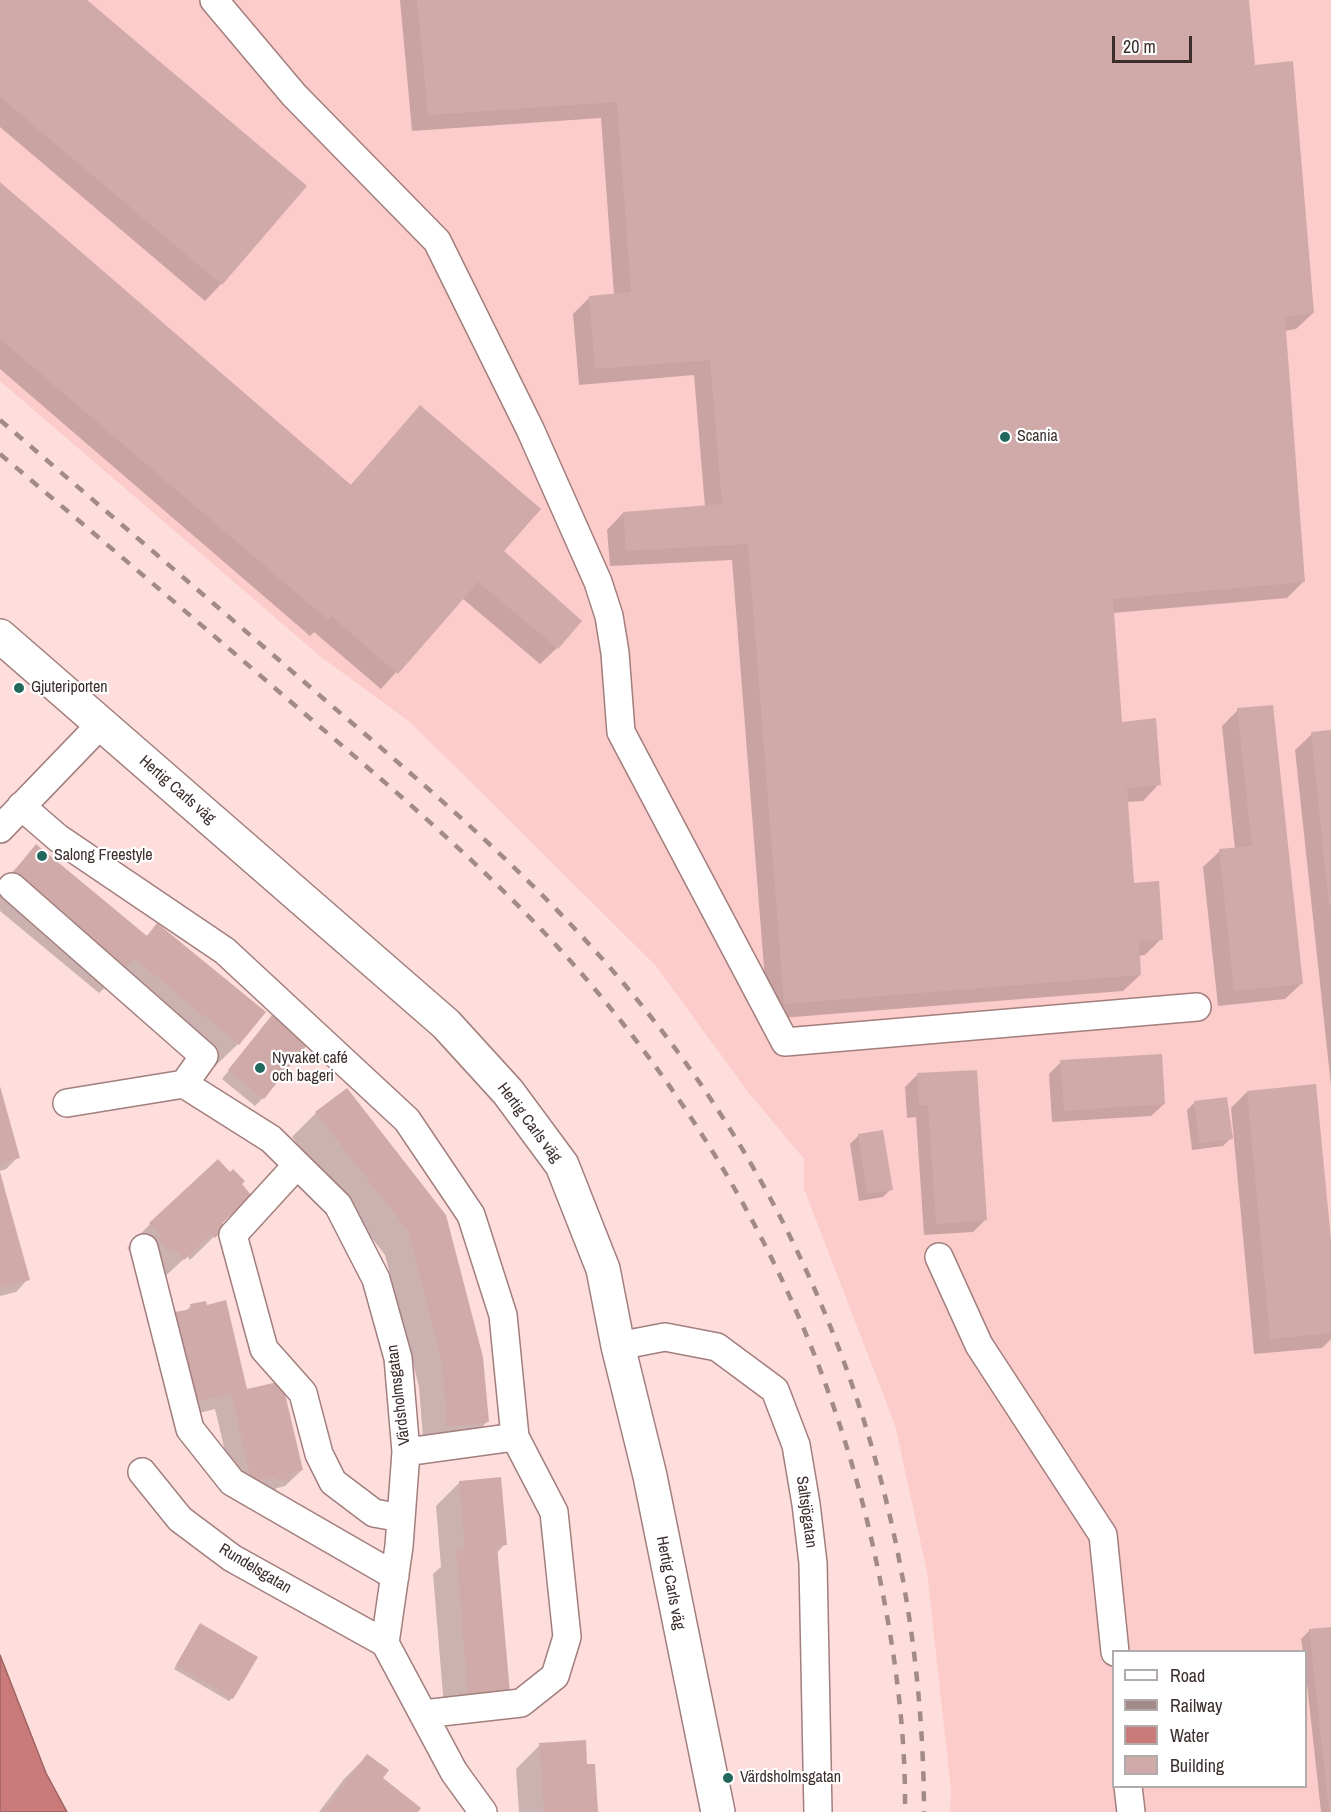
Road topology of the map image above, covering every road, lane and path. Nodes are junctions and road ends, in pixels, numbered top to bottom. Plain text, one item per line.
1 (214, 0) edge
2 (0, 636) edge
3 (100, 724) junction
4 (21, 806) junction
5 (0, 829) edge
6 (12, 887) dead end
7 (1197, 1006) dead end
8 (184, 1084) junction
9 (67, 1103) dead end
10 (297, 1165) junction
11 (144, 1248) dead end
12 (939, 1257) dead end
13 (618, 1346) junction
14 (515, 1437) junction
15 (406, 1452) junction
16 (142, 1472) dead end
17 (401, 1518) junction
18 (394, 1576) junction
19 (385, 1643) junction
20 (1115, 1650) edge
21 (423, 1714) junction
22 (1128, 1788) edge
23 (483, 1812) edge
24 (718, 1812) edge
25 (819, 1812) edge
26 (1131, 1812) edge

1 - 7 street
2 - 3 main road, Hertig Carls väg
3 - 4 street
3 - 13 main road, Hertig Carls väg
4 - 5 street
4 - 14 street
6 - 8 street
8 - 9 street
8 - 10 street, Värdsholmsgatan
10 - 15 street, Värdsholmsgatan
10 - 17 street
11 - 18 street
12 - 20 street
13 - 24 main road, Hertig Carls väg
13 - 25 street, Saltsjögatan
14 - 15 street
14 - 21 street
15 - 17 street, Värdsholmsgatan
16 - 19 street, Rundelsgatan
17 - 18 street, Värdsholmsgatan
18 - 19 street, Värdsholmsgatan
19 - 21 street
21 - 23 street
22 - 26 street

